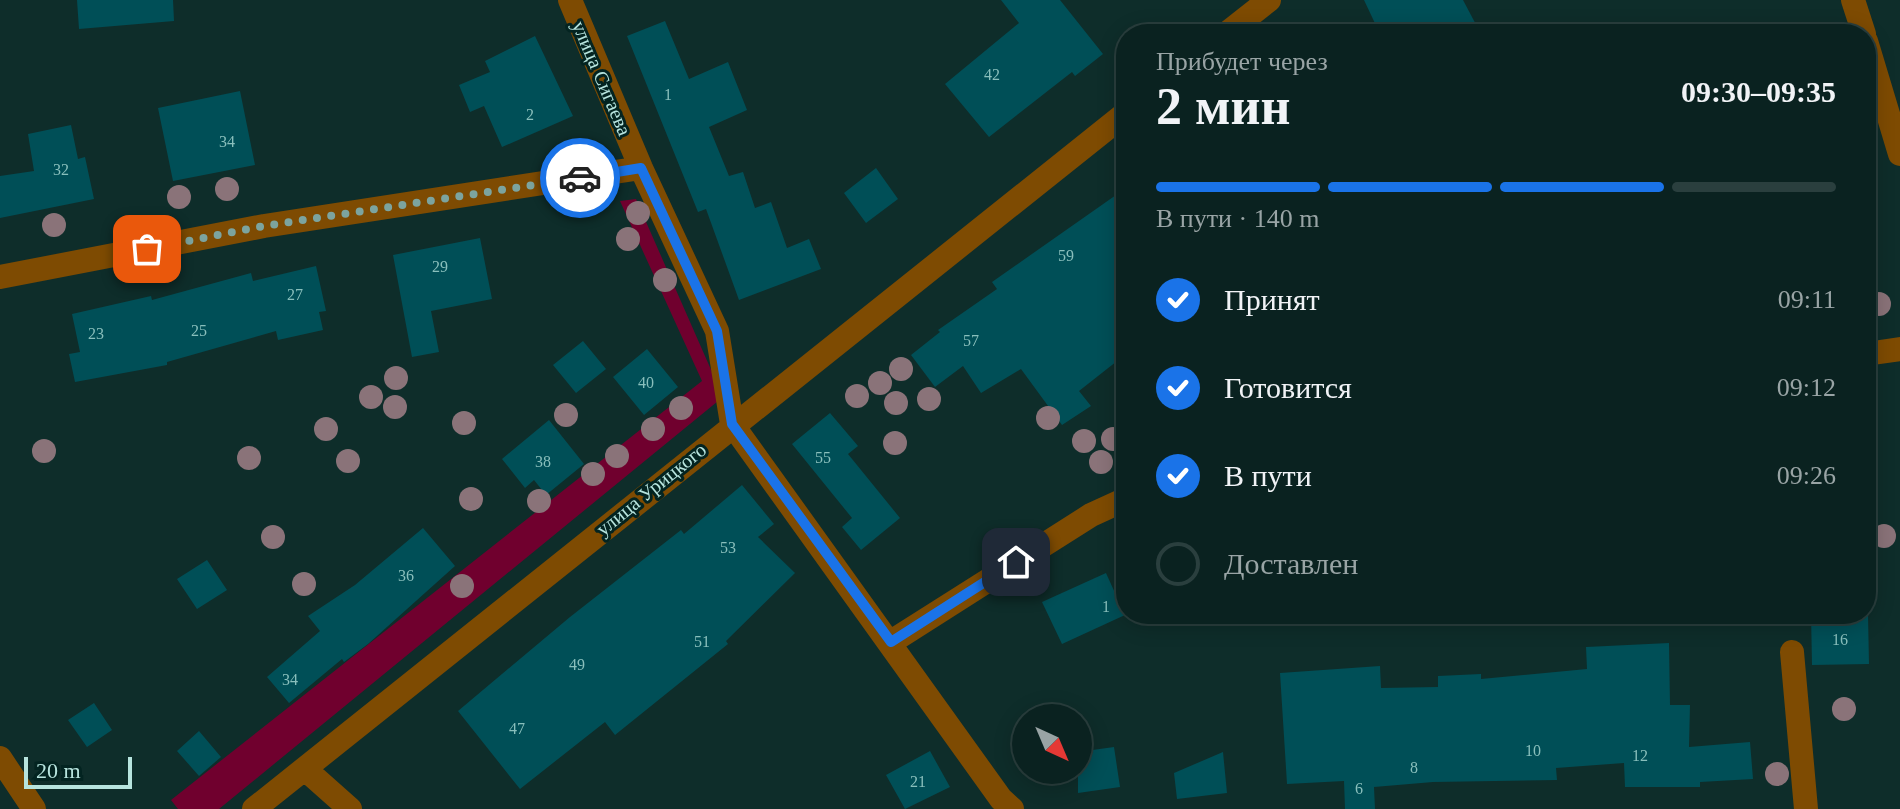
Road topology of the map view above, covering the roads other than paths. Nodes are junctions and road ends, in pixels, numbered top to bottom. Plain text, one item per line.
1 (570, 0) edge
2 (1269, 0) edge
3 (1853, 0) edge
4 (1239, 24) edge
5 (1861, 24) edge
6 (1876, 74) edge
7 (1116, 121) edge
8 (1900, 154) edge
9 (641, 168) junction
10 (0, 277) edge
11 (1900, 349) edge
12 (1876, 353) edge
13 (732, 424) junction
14 (1116, 504) edge
15 (891, 642) junction
16 (1792, 652) dead end
17 (0, 758) edge
18 (305, 769) junction
19 (34, 809) edge
20 (254, 809) edge
21 (350, 809) edge
22 (1012, 809) edge
23 (1806, 809) edge

1 - 9 street, улица Сигаева
2 - 4 street
3 - 5 street
6 - 8 street
7 - 13 street, улица Урицкого
9 - 10 street
9 - 13 street, улица Сигаева
11 - 12 street
13 - 15 street
13 - 18 street, улица Урицкого
14 - 15 street
15 - 22 street
16 - 23 street
17 - 19 street
18 - 20 street, улица Урицкого
18 - 21 street

